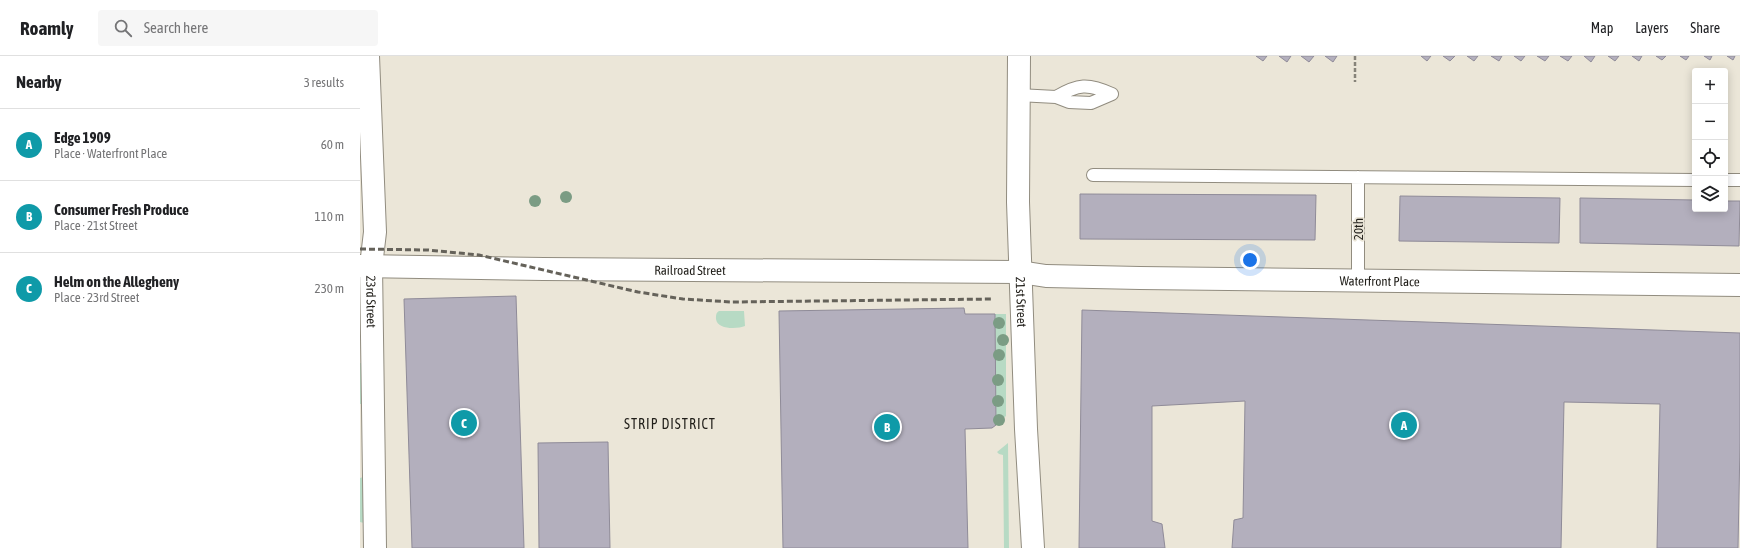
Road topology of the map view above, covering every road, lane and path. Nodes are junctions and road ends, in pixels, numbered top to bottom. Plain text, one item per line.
1 (368, 56) edge
2 (1019, 56) edge
3 (1355, 56) edge
4 (1355, 82) dead end
5 (1018, 95) junction
6 (1056, 97) dead end
7 (1092, 175) dead end
8 (1358, 177) junction
9 (1692, 180) edge
10 (1728, 180) edge
11 (1740, 180) edge
12 (366, 266) edge
13 (1020, 272) junction
14 (1358, 281) junction
15 (1740, 285) edge
16 (375, 548) edge
17 (1033, 548) edge

1 - 12 street, 23rd Street
2 - 5 street, 21st Street
3 - 4 path
5 - 6 lane
5 - 13 street, 21st Street
7 - 8 lane
8 - 9 lane
8 - 14 lane, 20th
10 - 11 lane
12 - 13 street, Railroad Street
12 - 16 street, 23rd Street
13 - 14 street, Waterfront Place
13 - 17 street, 21st Street
14 - 15 street, Waterfront Place

